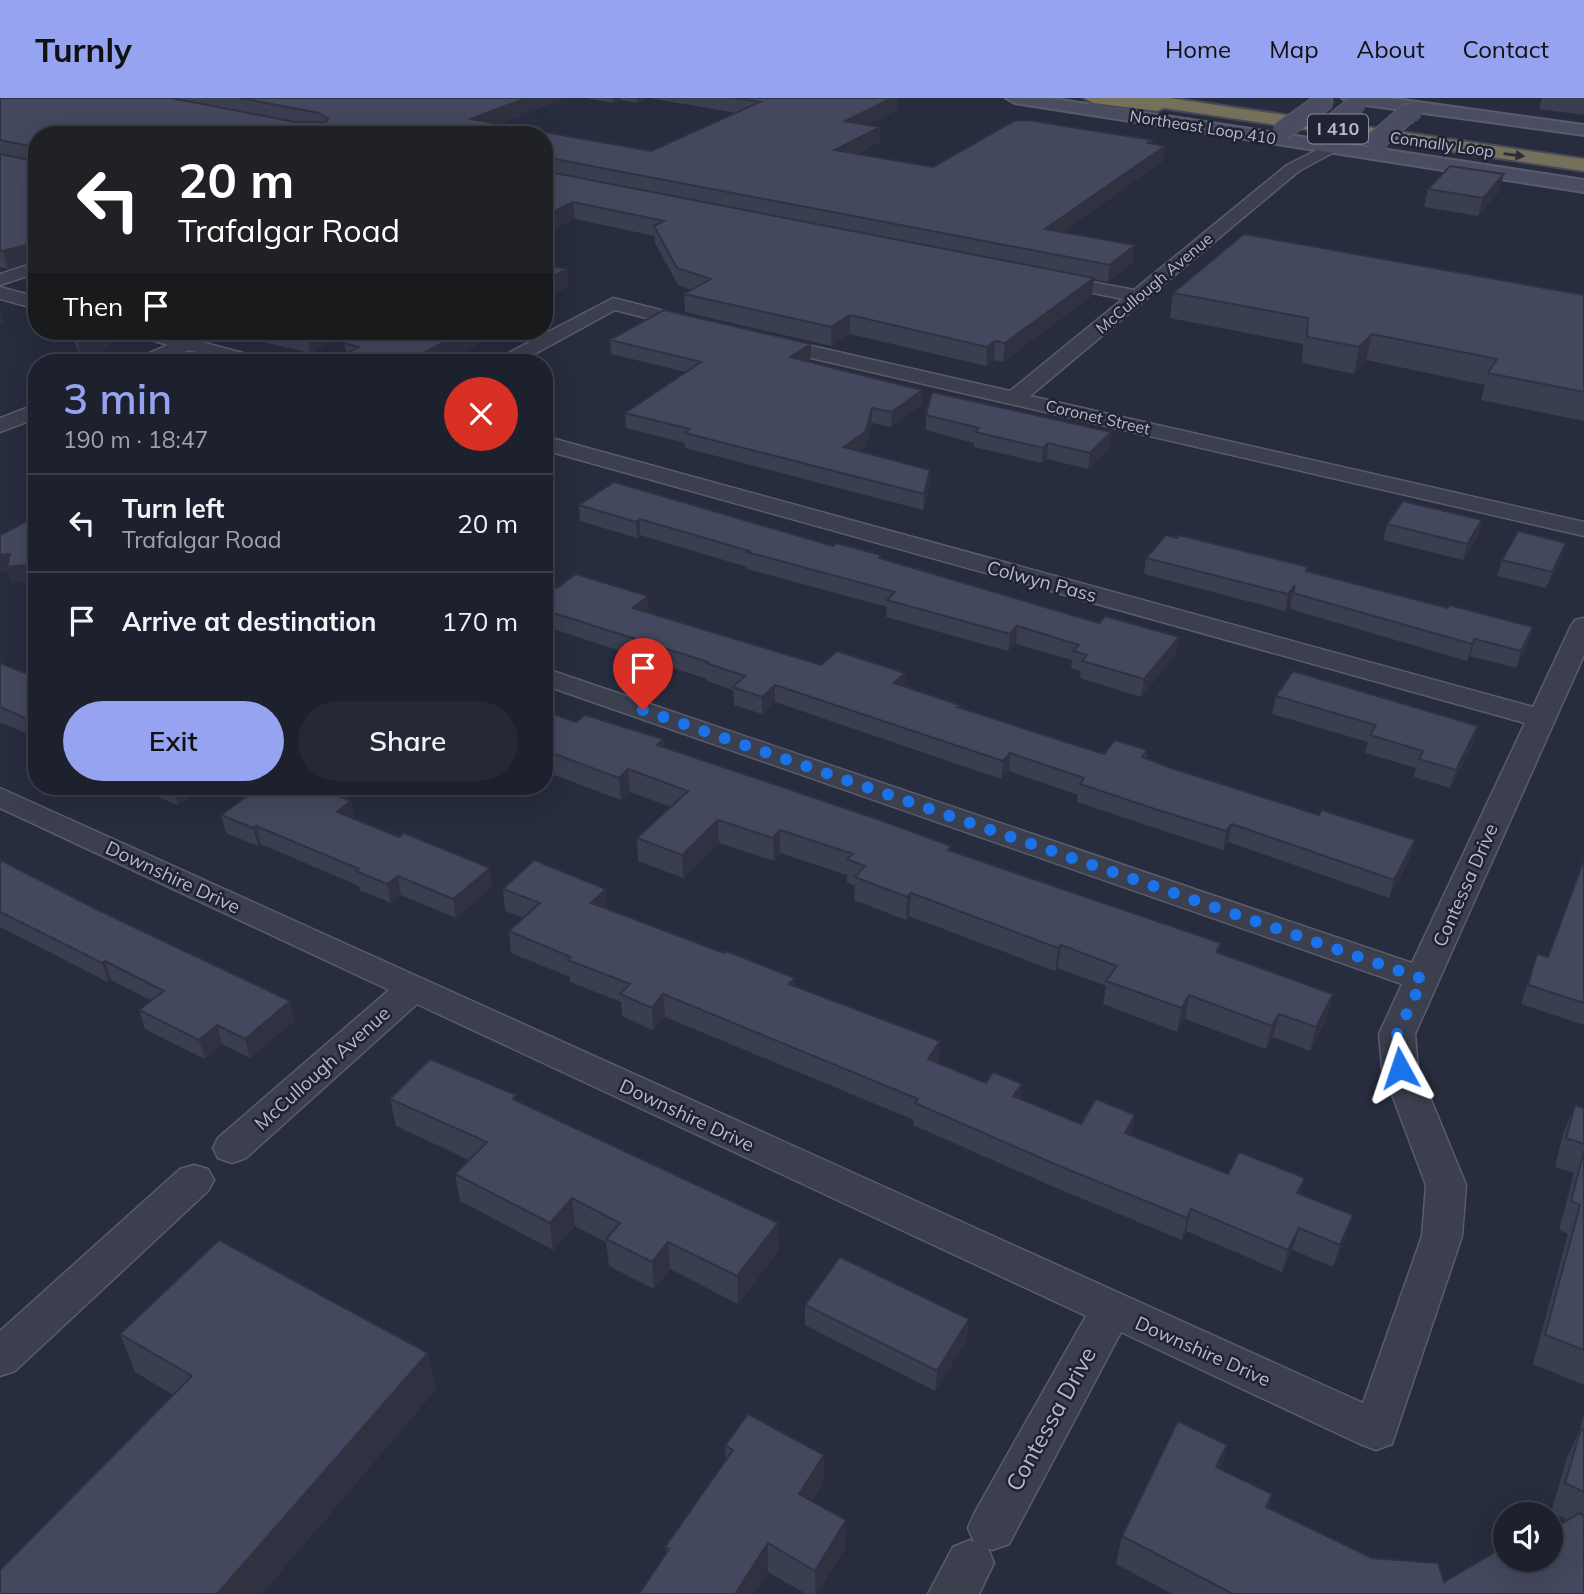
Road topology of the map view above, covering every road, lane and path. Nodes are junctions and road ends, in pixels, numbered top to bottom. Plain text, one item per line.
1 (1015, 98) edge
2 (1093, 98) edge
3 (1134, 98) edge
4 (1243, 98) edge
5 (1318, 99) edge
6 (1370, 101) edge
7 (1452, 113) junction
8 (1254, 116) junction
9 (1584, 130) edge
10 (1232, 131) junction
11 (1325, 142) junction
12 (1584, 148) edge
13 (1416, 160) junction
14 (1584, 165) edge
15 (1456, 166) junction
16 (1293, 168) junction
17 (1584, 180) edge
18 (1584, 186) edge
19 (28, 270) edge
20 (1029, 275) edge
21 (0, 280) edge
22 (0, 293) edge
23 (1138, 296) junction
24 (28, 301) edge
25 (715, 329) edge
26 (553, 337) edge
27 (754, 339) edge
28 (174, 340) edge
29 (197, 340) edge
30 (547, 340) edge
31 (188, 344) junction
32 (164, 354) edge
33 (225, 354) edge
34 (521, 354) edge
35 (1014, 398) junction
36 (28, 414) edge
37 (0, 426) edge
38 (553, 445) edge
39 (1584, 529) edge
40 (1584, 626) edge
41 (553, 679) edge
42 (1540, 718) junction
43 (0, 797) edge
44 (1423, 979) junction
45 (413, 988) junction
46 (232, 1148) dead end
47 (194, 1180) dead end
48 (1111, 1310) junction
49 (0, 1358) edge
50 (1376, 1430) joint
51 (971, 1562) edge

1 - 10 main road, Northeast Loop 410
2 - 8 highway
3 - 8 highway, Connally Loop / I 410
4 - 12 highway, Connally Loop / I 410
5 - 10 main road, bridge
6 - 7 main road
6 - 11 main road, McCullough Avenue
7 - 9 main road
7 - 13 main road, bridge
8 -> 14 highway, Connally Loop / I 410
10 - 11 main road, Northeast Loop 410
11 - 13 main road, Northeast Loop 410
11 - 16 street, McCullough Avenue
11 - 16 street, McCullough Avenue
13 - 15 main road
15 - 17 highway
15 - 18 main road
16 - 23 street, McCullough Avenue
19 - 21 street
20 - 23 street
22 - 24 street
23 - 35 street, McCullough Avenue
25 - 26 street
27 - 35 street, Coronet Street
28 - 31 street
29 - 31 street
30 - 34 street
31 - 32 street
31 - 33 street
35 - 39 street, Coronet Street
36 - 37 street
38 - 42 street, Colwyn Pass
40 - 42 street, Contessa Drive
41 - 44 street
42 - 44 street, Contessa Drive
43 - 45 street, Downshire Drive
44 - 50 street, Contessa Drive
45 - 46 street, McCullough Avenue
45 - 48 street, Downshire Drive
47 - 49 street
48 - 50 street, Downshire Drive
48 - 51 street, Contessa Drive

